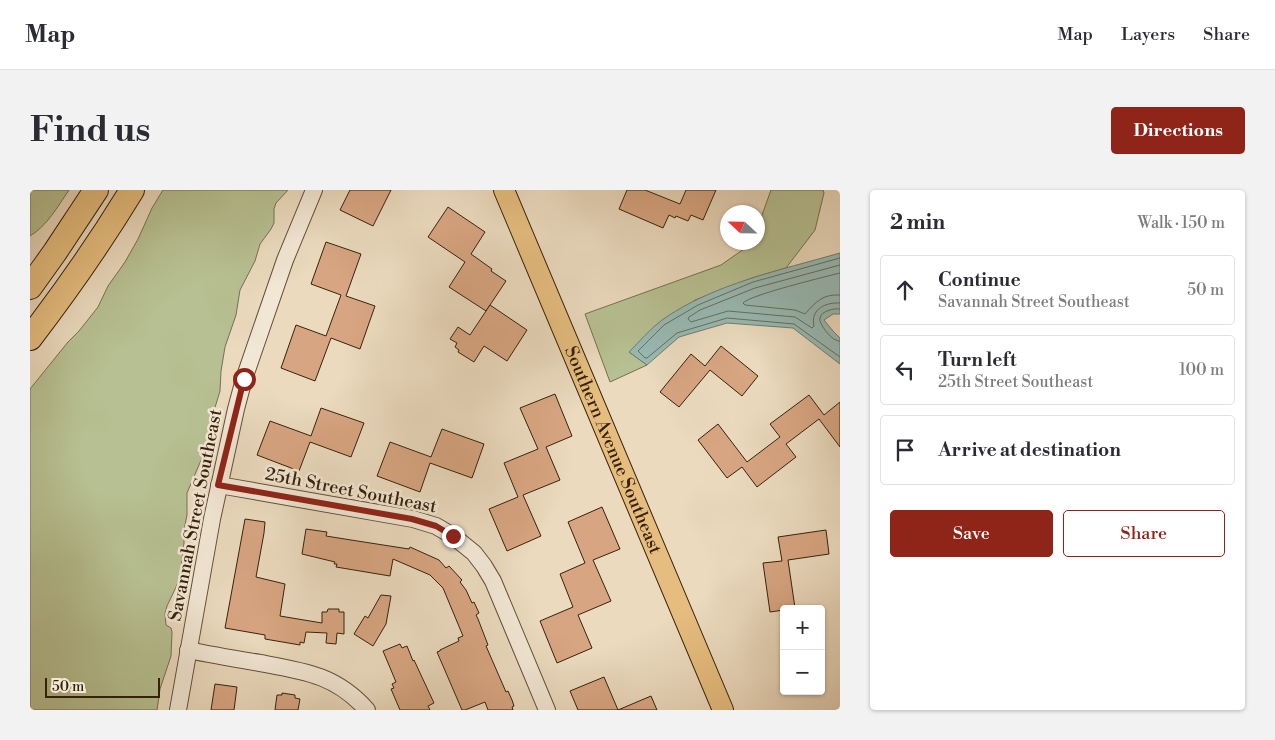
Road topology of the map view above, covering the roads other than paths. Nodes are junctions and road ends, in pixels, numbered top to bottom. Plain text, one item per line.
1 (96, 190) edge
2 (132, 190) edge
3 (314, 190) edge
4 (504, 190) edge
5 (30, 287) edge
6 (30, 338) edge
7 (218, 485) junction
8 (188, 650) junction
9 (178, 710) edge
10 (367, 710) edge
11 (547, 710) edge
12 (723, 710) edge

1 - 5 highway
2 - 6 highway
3 - 7 street, Savannah Street Southeast
4 - 12 main road, Southern Avenue Southeast
7 - 8 street, Savannah Street Southeast
7 - 11 street, 25th Street Southeast
8 - 9 street, Savannah Street Southeast
8 - 10 street

